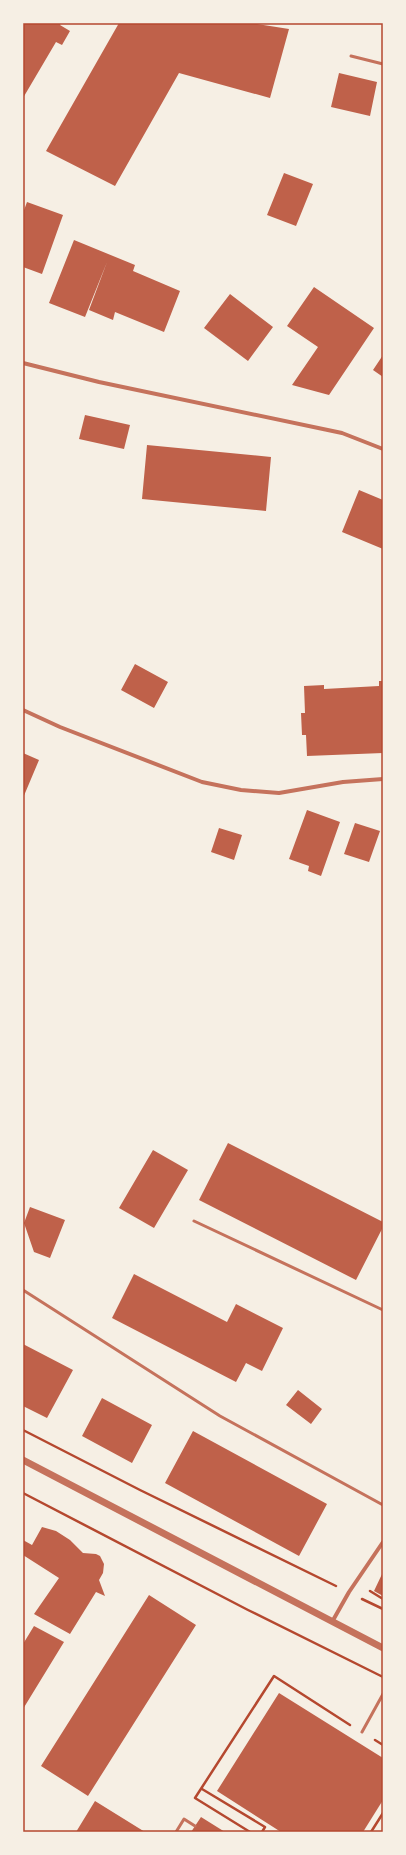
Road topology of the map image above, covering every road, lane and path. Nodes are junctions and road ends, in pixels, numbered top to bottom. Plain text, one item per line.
1 (351, 56) dead end
2 (383, 64) edge
3 (23, 363) edge
4 (383, 449) edge
5 (23, 710) edge
6 (383, 779) edge
7 (194, 1221) dead end
8 (23, 1290) edge
9 (383, 1310) edge
10 (23, 1430) edge
11 (23, 1460) edge
12 (23, 1493) edge
13 (383, 1505) edge
14 (383, 1542) edge
15 (373, 1585) dead end
16 (349, 1592) junction
17 (383, 1599) edge
18 (383, 1609) edge
19 (332, 1622) junction
20 (383, 1648) edge
21 (383, 1677) edge
22 (383, 1694) edge
23 (362, 1732) junction
24 (383, 1745) edge
25 (202, 1789) junction
26 (383, 1813) edge
27 (194, 1826) dead end
28 (176, 1832) edge
29 (250, 1832) edge
30 (262, 1832) edge
31 (371, 1832) edge

1 - 2 lane
3 - 4 street
5 - 6 street
7 - 9 lane
8 - 13 lane
10 - 16 path
11 - 19 street
12 - 21 path
14 - 16 street
15 - 17 path
16 - 18 path
16 - 19 street
19 - 20 street
22 - 23 lane
23 - 24 path
23 - 25 path
25 - 29 path
25 - 30 path
26 - 31 path
27 - 28 lane

